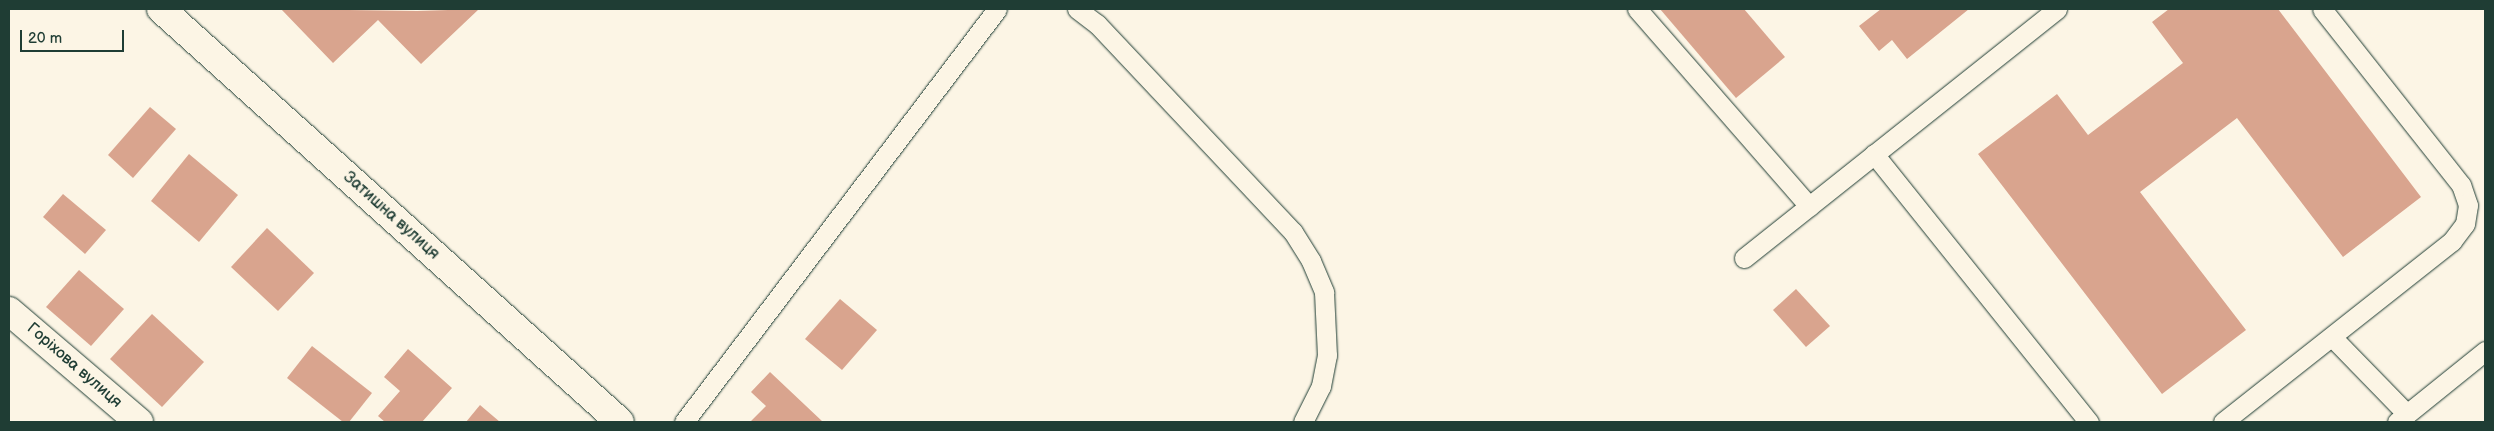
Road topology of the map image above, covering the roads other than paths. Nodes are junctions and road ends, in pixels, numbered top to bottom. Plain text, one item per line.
1 (161, 9) edge
2 (997, 9) edge
3 (1077, 9) edge
4 (1637, 9) edge
5 (2057, 9) edge
6 (2322, 9) edge
7 (1874, 154) junction
8 (1809, 206) junction
9 (1744, 258) dead end
10 (9, 310) edge
11 (2332, 337) junction
12 (2485, 351) edge
13 (2402, 418) edge
14 (139, 422) edge
15 (620, 422) edge
16 (684, 422) edge
17 (1303, 422) edge
18 (2089, 422) edge
19 (2223, 422) edge

1 - 15 street, Затишна вулиця
2 - 16 lane
3 - 17 lane
4 - 8 lane
5 - 7 lane
6 - 11 lane
7 - 8 lane
7 - 18 lane
8 - 9 lane
10 - 14 street, Горіхова вулиця
11 - 13 lane
11 - 19 lane
12 - 13 lane

